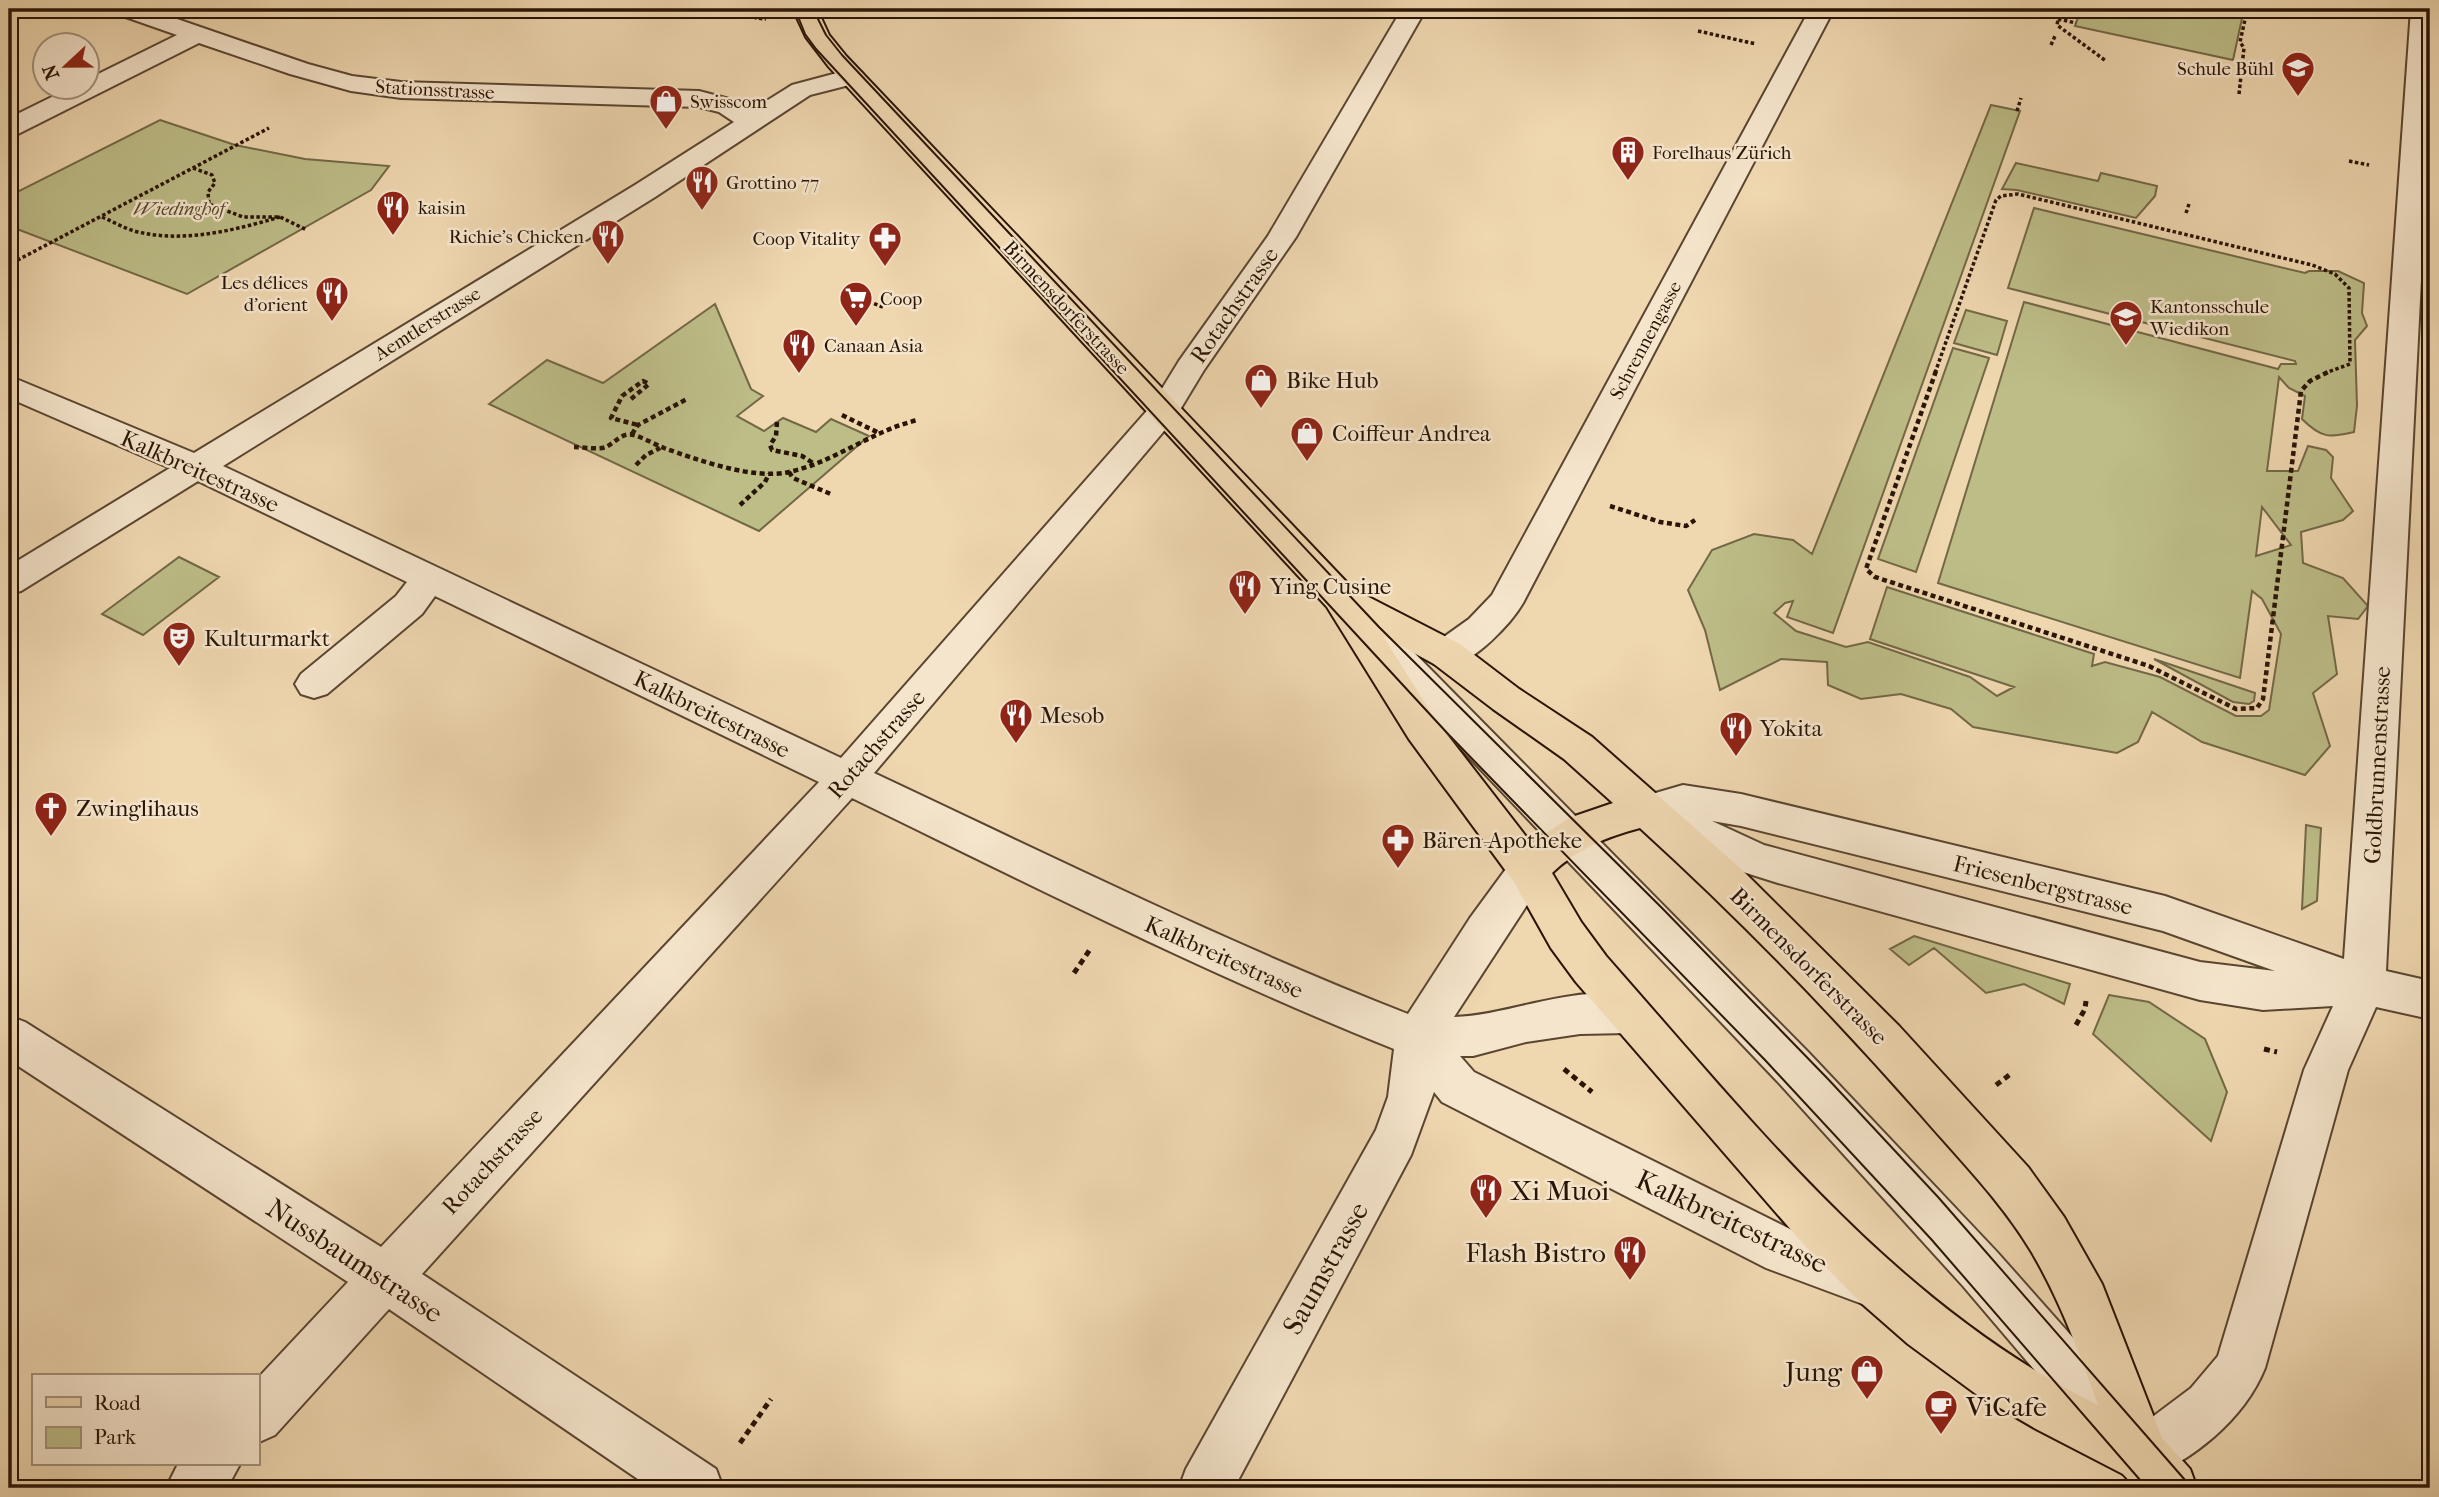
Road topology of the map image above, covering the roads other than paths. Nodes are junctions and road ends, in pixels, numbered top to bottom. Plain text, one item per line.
1 (125, 9) edge
2 (805, 9) edge
3 (1414, 9) edge
4 (1822, 9) edge
5 (2423, 9) edge
6 (198, 34) junction
7 (852, 77) junction
8 (752, 122) junction
9 (9, 128) edge
10 (9, 386) edge
11 (1164, 411) junction
12 (195, 466) junction
13 (429, 577) junction
14 (9, 582) edge
15 (1340, 598) junction
16 (1447, 654) junction
17 (314, 684) dead end
18 (846, 779) junction
19 (1648, 810) junction
20 (1569, 835) junction
21 (1528, 870) junction
22 (2364, 985) junction
23 (2430, 1000) edge
24 (1628, 1014) junction
25 (9, 1036) edge
26 (1417, 1038) junction
27 (384, 1277) junction
28 (1877, 1285) junction
29 (259, 1415) edge
30 (213, 1466) edge
31 (2156, 1472) edge
32 (192, 1488) edge
33 (697, 1488) edge
34 (1205, 1488) edge

1 - 6 street, Stationsstrasse
2 - 7 main road, Birmensdorferstrasse
3 - 11 street, Rotachstrasse
4 - 16 street, Schrennengasse
5 - 22 street, Goldbrunnenstrasse
6 - 8 street, Stationsstrasse
6 - 9 street
7 - 8 street, Aemtlerstrasse
7 - 11 main road, Birmensdorferstrasse
8 - 12 street, Aemtlerstrasse
10 - 12 street, Kalkbreitestrasse
11 - 15 main road, Birmensdorferstrasse
11 - 18 street, Rotachstrasse
12 - 13 street, Kalkbreitestrasse
12 - 14 street, Aemtlerstrasse
13 - 17 street
13 - 18 street, Kalkbreitestrasse
15 - 16 main road, Birmensdorferstrasse
15 - 20 street, Birmensdorferstrasse
15 - 21 main road, Birmensdorferstrasse
16 - 19 main road, Birmensdorferstrasse
18 - 26 street, Kalkbreitestrasse
18 - 27 street, Rotachstrasse
19 - 20 main road
19 - 22 street, Friesenbergstrasse
19 - 22 street
19 - 31 main road, Birmensdorferstrasse
20 - 21 main road
20 - 31 street, Birmensdorferstrasse
21 - 24 main road, Birmensdorferstrasse
21 - 26 street
22 - 23 street, Friesenbergstrasse
22 - 31 street, Goldbrunnenstrasse
24 - 26 street, Kalkbreitestrasse
24 - 28 main road, Birmensdorferstrasse
25 - 27 street, Nussbaumstrasse
26 - 28 street, Kalkbreitestrasse
26 - 34 street, Saumstrasse
27 - 29 street, Rotachstrasse
27 - 33 street, Nussbaumstrasse
28 - 31 main road, Birmensdorferstrasse
30 - 32 street

